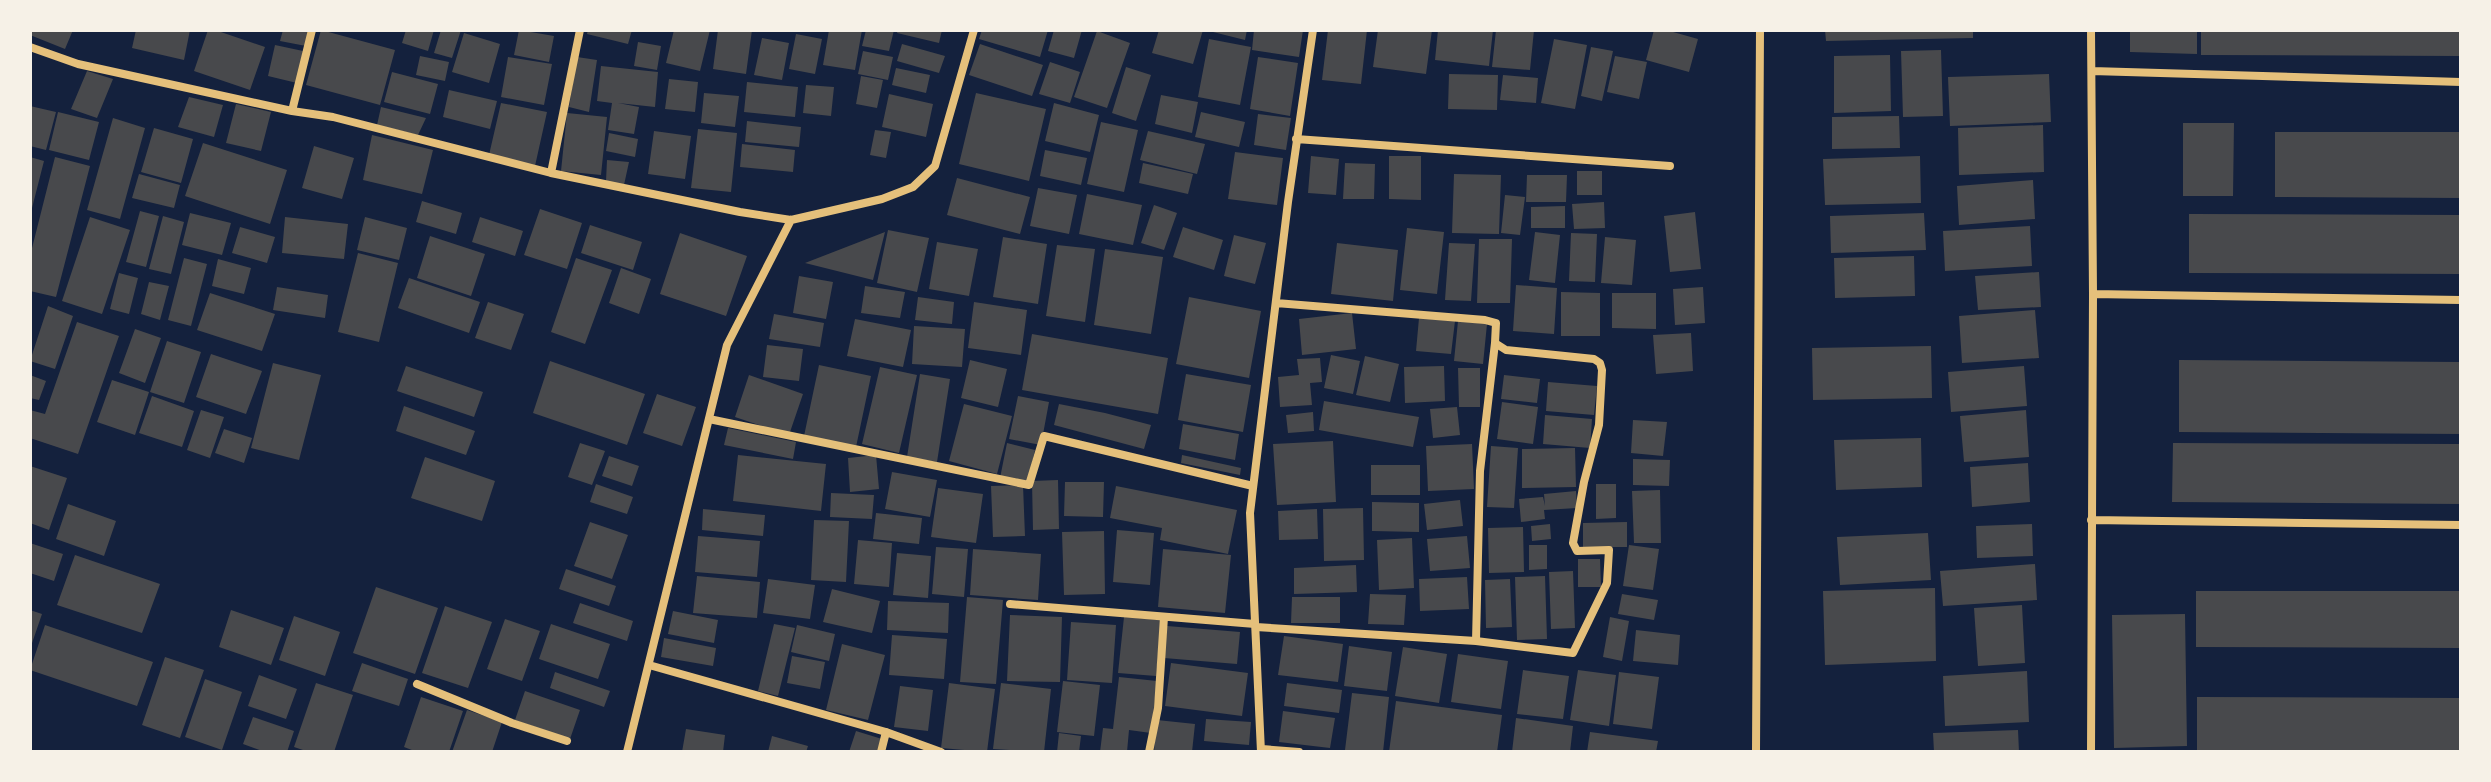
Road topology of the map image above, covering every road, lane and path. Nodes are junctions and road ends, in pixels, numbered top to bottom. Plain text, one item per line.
1 (312, 30) edge
2 (580, 30) edge
3 (974, 30) edge
4 (1313, 30) edge
5 (1760, 30) edge
6 (2091, 30) edge
7 (30, 47) edge
8 (2092, 71) junction
9 (2461, 82) edge
10 (292, 111) junction
11 (1296, 139) junction
12 (1670, 166) dead end
13 (551, 173) junction
14 (791, 220) junction
15 (2093, 294) junction
16 (2461, 300) edge
17 (1276, 303) junction
18 (1495, 343) junction
19 (709, 419) junction
20 (1253, 486) junction
21 (2091, 520) junction
22 (2461, 525) edge
23 (1010, 604) dead end
24 (1164, 617) junction
25 (1255, 625) junction
26 (1476, 641) junction
27 (649, 665) junction
28 (417, 684) dead end
29 (886, 732) junction
30 (567, 741) dead end
31 (1261, 750) edge
32 (627, 752) edge
33 (881, 752) edge
34 (941, 752) edge
35 (1149, 752) edge
36 (1299, 752) edge
37 (1756, 752) edge
38 (2091, 752) edge

1 - 10 street
2 - 13 street
3 - 14 street
4 - 11 street
5 - 37 street
6 - 8 street
7 - 10 street
8 - 9 street
8 - 15 street
10 - 13 street
11 - 12 street
11 - 17 street
13 - 14 street
14 - 19 street
15 - 16 street
15 - 21 street
17 - 18 street
17 - 20 street
18 - 26 street
18 - 26 street
19 - 20 street
19 - 27 street
20 - 25 street
21 - 22 street
21 - 38 street
23 - 24 street
24 - 25 street
24 - 35 street
25 - 26 street
25 - 31 street
27 - 29 street
27 - 32 street
28 - 30 street
29 - 33 street
29 - 34 street
31 - 36 street

